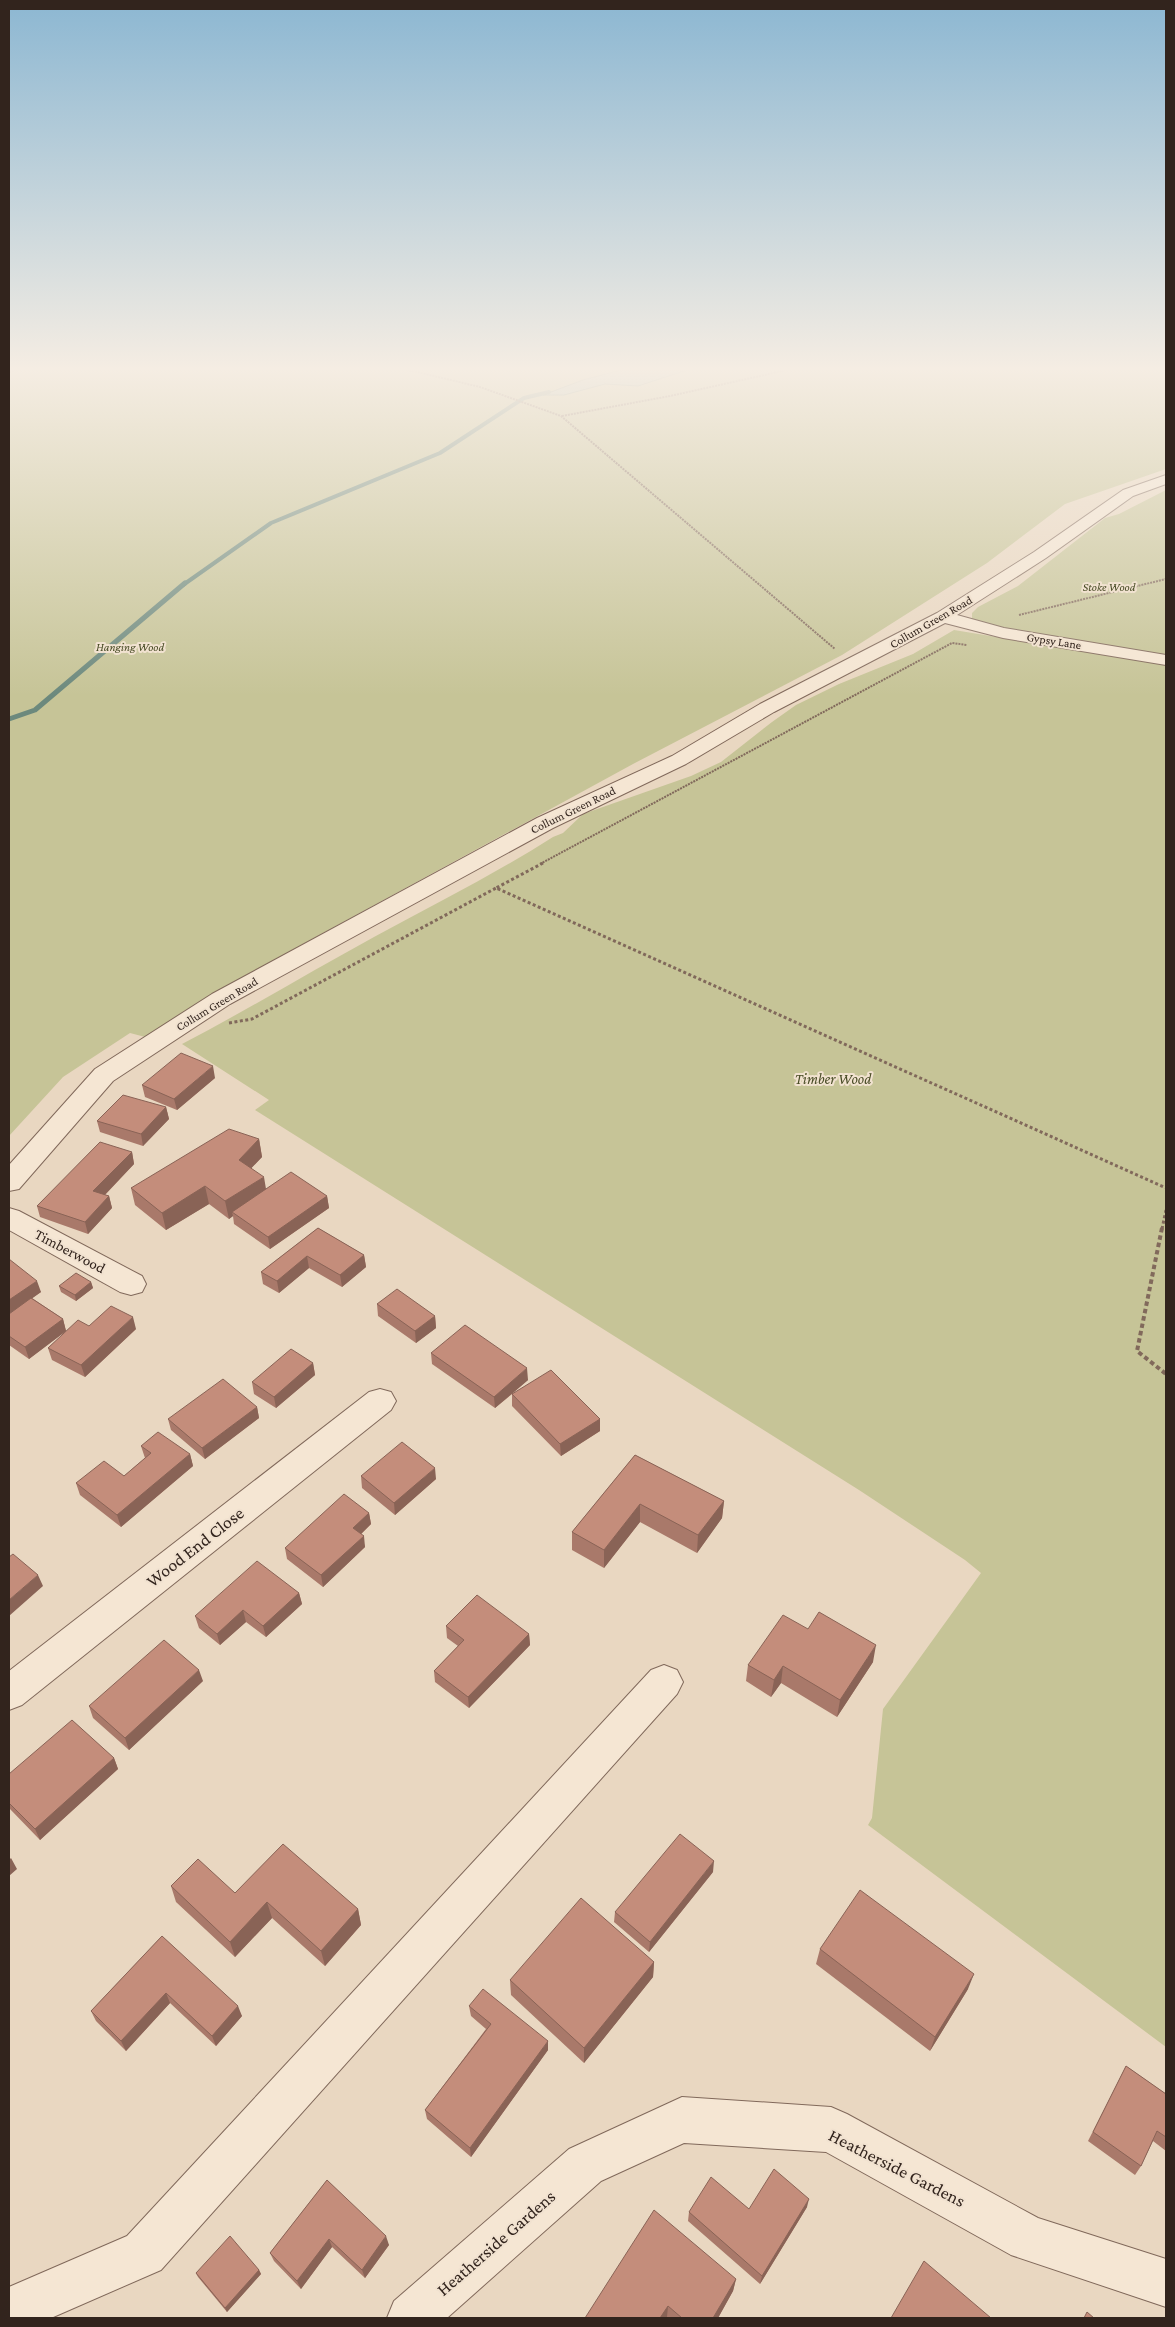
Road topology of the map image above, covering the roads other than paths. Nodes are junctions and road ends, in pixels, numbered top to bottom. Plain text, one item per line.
1 (1166, 479) edge
2 (943, 617) junction
3 (1166, 660) edge
4 (9, 1182) edge
5 (9, 1218) edge
6 (131, 1284) dead end
7 (380, 1401) dead end
8 (664, 1682) dead end
9 (9, 1693) edge
10 (1166, 2283) edge
11 (9, 2312) edge
12 (411, 2318) edge

1 - 2 street, Collum Green Road
2 - 3 street, Gypsy Lane
2 - 4 street, Collum Green Road
5 - 6 street, Timberwood
7 - 9 street, Wood End Close
8 - 11 street
10 - 12 street, Heatherside Gardens

